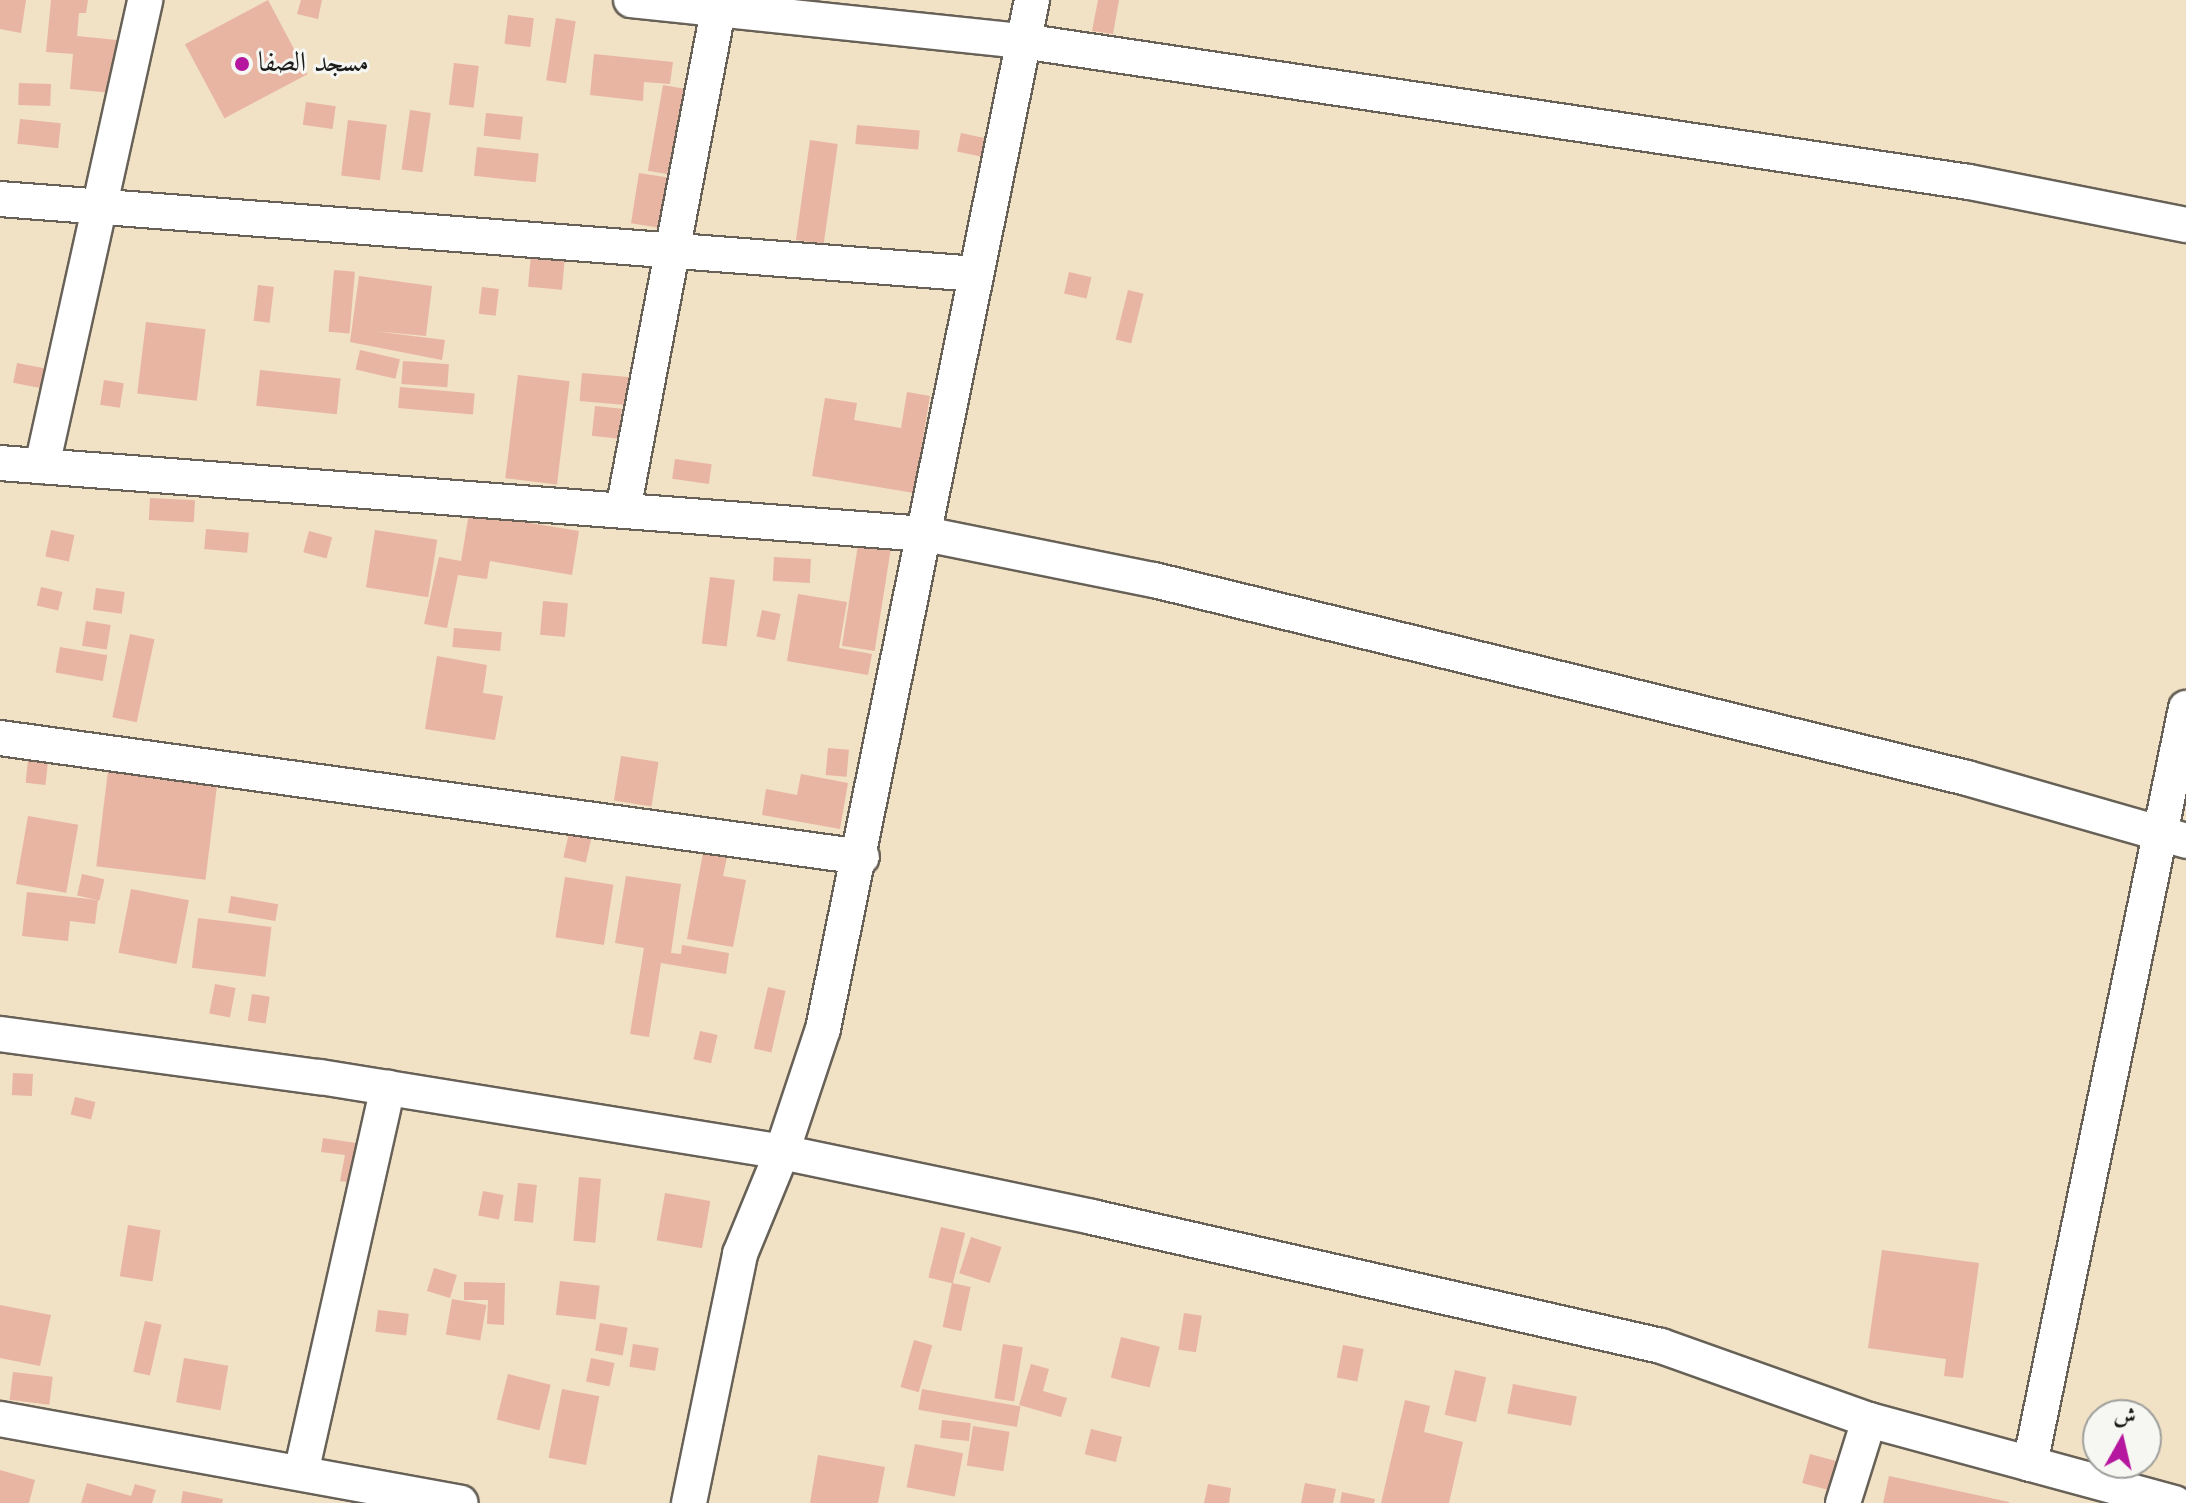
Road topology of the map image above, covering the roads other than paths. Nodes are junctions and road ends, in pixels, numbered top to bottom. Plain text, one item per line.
1 (145, 0) edge
2 (631, 0) edge
3 (1032, 0) edge
4 (719, 4) edge
5 (1022, 41) junction
6 (0, 199) edge
7 (101, 205) junction
8 (2186, 225) edge
9 (674, 249) junction
10 (976, 274) junction
11 (0, 463) edge
12 (42, 466) junction
13 (623, 510) junction
14 (925, 534) junction
15 (2186, 708) edge
16 (0, 738) edge
17 (2173, 837) edge
18 (862, 857) junction
19 (0, 1034) edge
20 (388, 1088) junction
21 (782, 1152) junction
22 (0, 1419) edge
23 (1869, 1420) junction
24 (2030, 1464) junction
25 (301, 1473) junction
26 (460, 1503) edge
27 (689, 1503) edge
28 (1843, 1503) edge
29 (2175, 1503) edge

1 - 7 street
2 - 4 street
3 - 5 street
4 - 5 street
4 - 9 street
5 - 8 street
5 - 10 street
6 - 7 street
7 - 9 street
7 - 12 street
9 - 10 street
9 - 13 street
10 - 14 street
11 - 12 street
12 - 13 street
13 - 14 street
14 - 17 street
14 - 18 street
15 - 17 street
16 - 18 street
17 - 24 street
18 - 21 street
19 - 20 street
20 - 21 street
20 - 25 street
21 - 23 street
21 - 27 street
22 - 25 street
23 - 24 street
23 - 28 street
24 - 29 street
25 - 26 street

